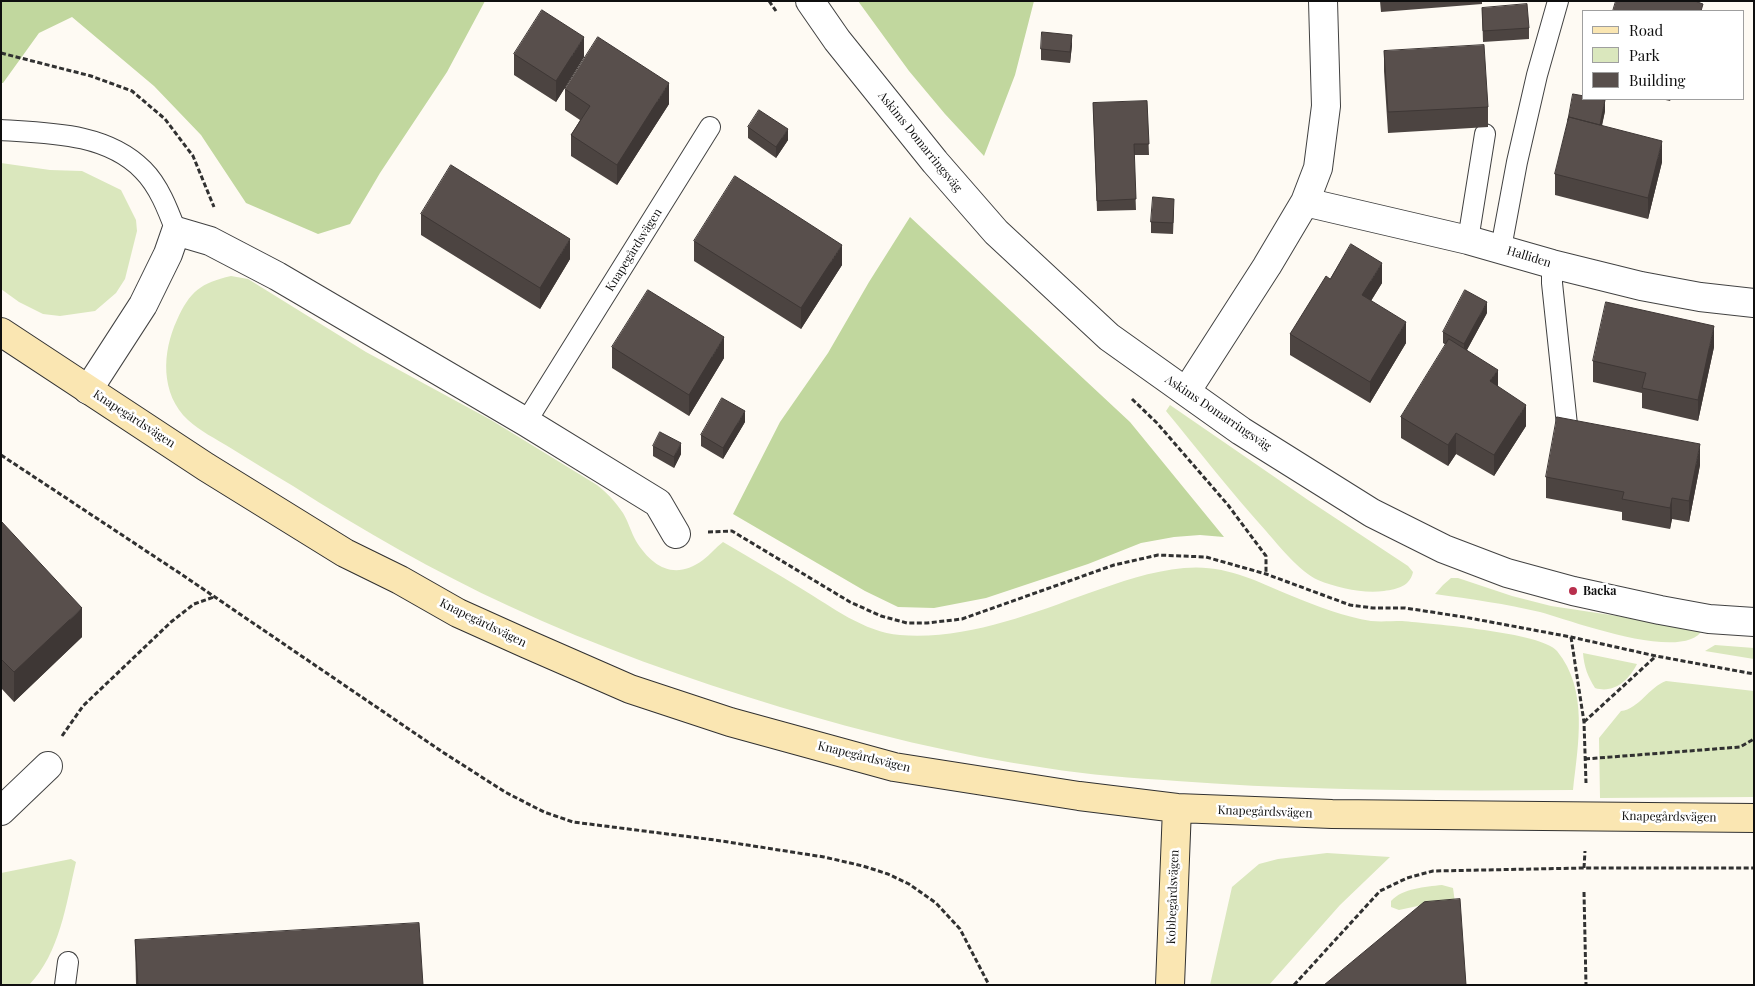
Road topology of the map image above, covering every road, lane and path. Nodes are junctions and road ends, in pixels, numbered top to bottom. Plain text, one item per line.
1 (810, 1) edge
2 (1322, 1) edge
3 (1558, 1) edge
4 (1, 53) edge
5 (710, 127) dead end
6 (1, 130) edge
7 (1486, 134) dead end
8 (1305, 202) junction
9 (176, 231) junction
10 (1468, 240) junction
11 (210, 241) junction
12 (1501, 248) junction
13 (1552, 264) junction
14 (1754, 303) edge
15 (1, 332) edge
16 (88, 390) junction
17 (1186, 392) junction
18 (526, 422) junction
19 (1567, 425) edge
20 (1, 455) edge
21 (676, 534) joint
22 (214, 597) junction
23 (1754, 622) edge
24 (1571, 637) junction
25 (1656, 656) junction
26 (1754, 674) edge
27 (1584, 722) junction
28 (1754, 739) edge
29 (1585, 759) junction
30 (48, 766) joint
31 (1177, 808) junction
32 (1, 811) edge
33 (1586, 816) junction
34 (1754, 818) edge
35 (1584, 868) junction
36 (1754, 868) edge
37 (1584, 892) dead end
38 (68, 962) dead end
39 (66, 985) edge
40 (990, 985) edge
41 (1170, 985) edge
42 (1294, 985) edge
43 (1586, 985) edge

1 - 17 street, Askims Domarringsväg
2 - 8 street
3 - 12 lane
4 - 11 path
5 - 18 lane, Knapegårdsvägen
6 - 9 lane
7 - 10 lane
8 - 10 street, Halliden
8 - 17 street
9 - 11 street
9 - 16 street, Knapegårdsvägen
10 - 12 street, Halliden
11 - 18 street
12 - 13 street, Halliden
13 - 14 street, Halliden
13 - 19 lane
15 - 16 street, Knapegårdsvägen
16 - 31 street, Knapegårdsvägen
17 - 23 street, Askims Domarringsväg
18 - 21 street
20 - 22 path
21 - 24 path
22 - 30 path
22 - 40 path
24 - 25 path
24 - 27 path
25 - 26 path
25 - 27 path
27 - 29 path
28 - 29 path
29 - 33 path
30 - 32 street
31 - 33 street, Knapegårdsvägen
31 - 41 street, Kobbegårdsvägen
33 - 34 street, Knapegårdsvägen
33 - 35 path
35 - 36 path
35 - 42 path
37 - 43 path
38 - 39 lane

